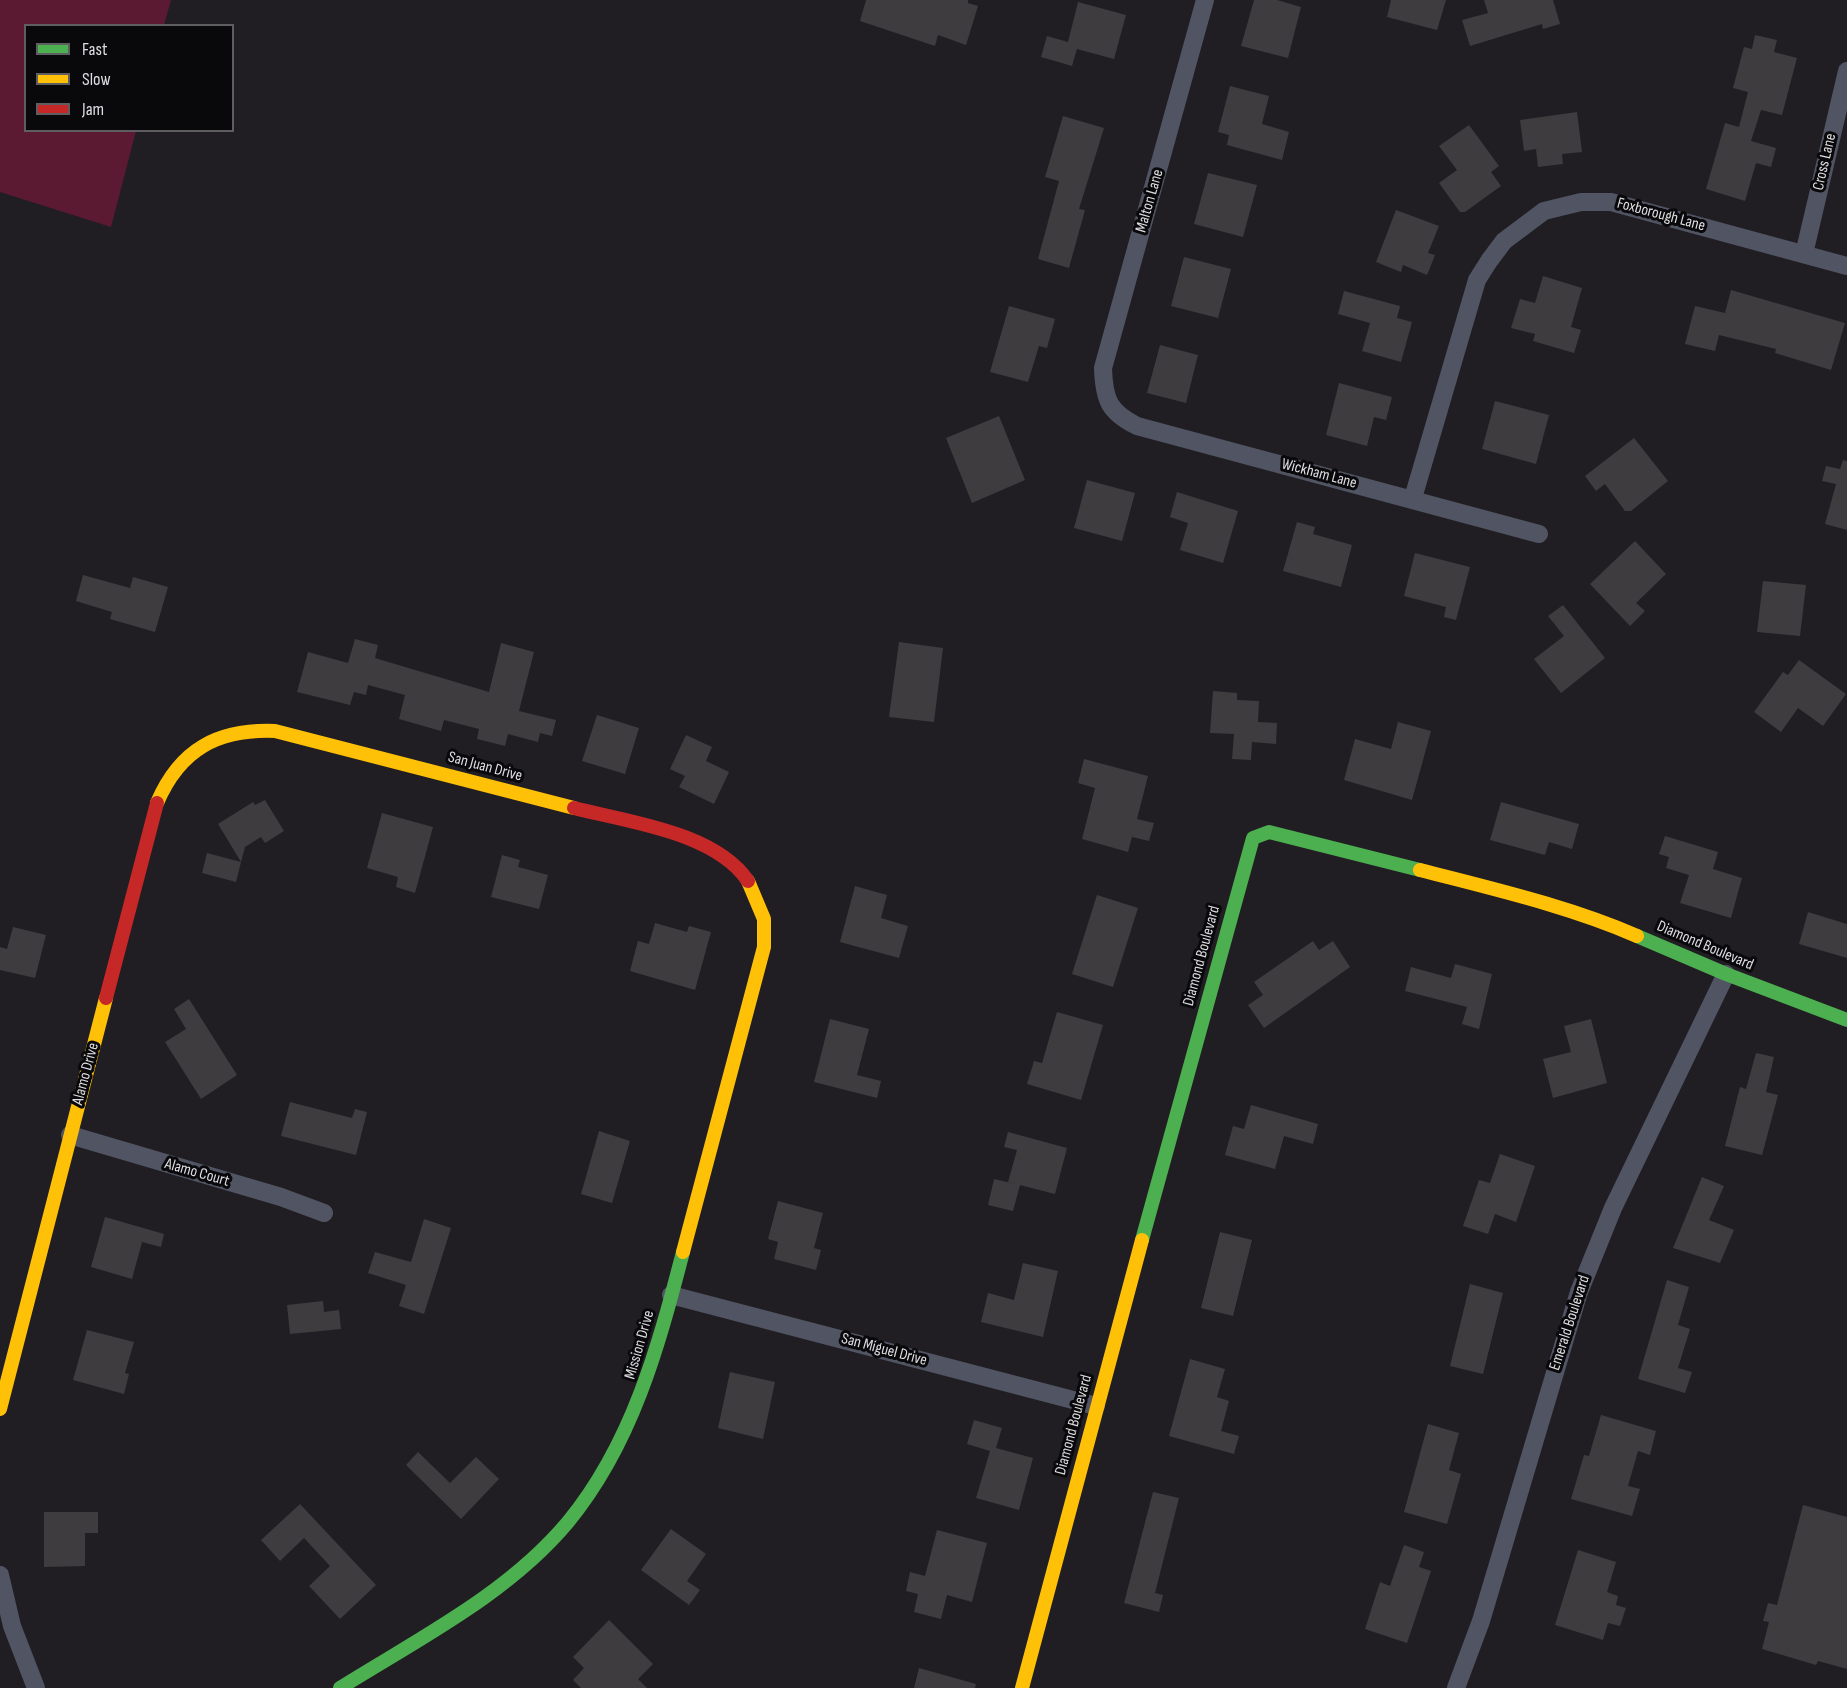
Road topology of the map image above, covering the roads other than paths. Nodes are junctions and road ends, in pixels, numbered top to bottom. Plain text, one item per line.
1 (1206, 0) edge
2 (1847, 71) edge
3 (1804, 254) junction
4 (1847, 266) edge
5 (1108, 402) joint
6 (1413, 498) junction
7 (1539, 534) dead end
8 (194, 752) joint
9 (753, 888) joint
10 (1726, 974) junction
11 (1847, 1020) edge
12 (70, 1135) junction
13 (324, 1213) dead end
14 (671, 1295) junction
15 (1096, 1406) junction
16 (0, 1409) edge
17 (0, 1575) edge
18 (36, 1688) edge
19 (340, 1688) edge
20 (1022, 1688) edge
21 (1456, 1688) edge

1 - 5 street, Malton Lane
2 - 3 street, Cross Lane
3 - 4 street, Foxborough Lane
3 - 6 street, Foxborough Lane
5 - 6 street, Wickham Lane
6 - 7 street, Wickham Lane
8 - 9 street, San Juan Drive
8 - 12 street, Alamo Drive
9 - 14 street, Mission Drive
10 - 11 street, Diamond Boulevard
10 - 15 street, Diamond Boulevard
10 - 21 street, Emerald Boulevard
12 - 13 street, Alamo Court
12 - 16 street, Alamo Drive
14 - 15 street, San Miguel Drive
14 - 19 street, Mission Drive
15 - 20 street, Diamond Boulevard
17 - 18 street

